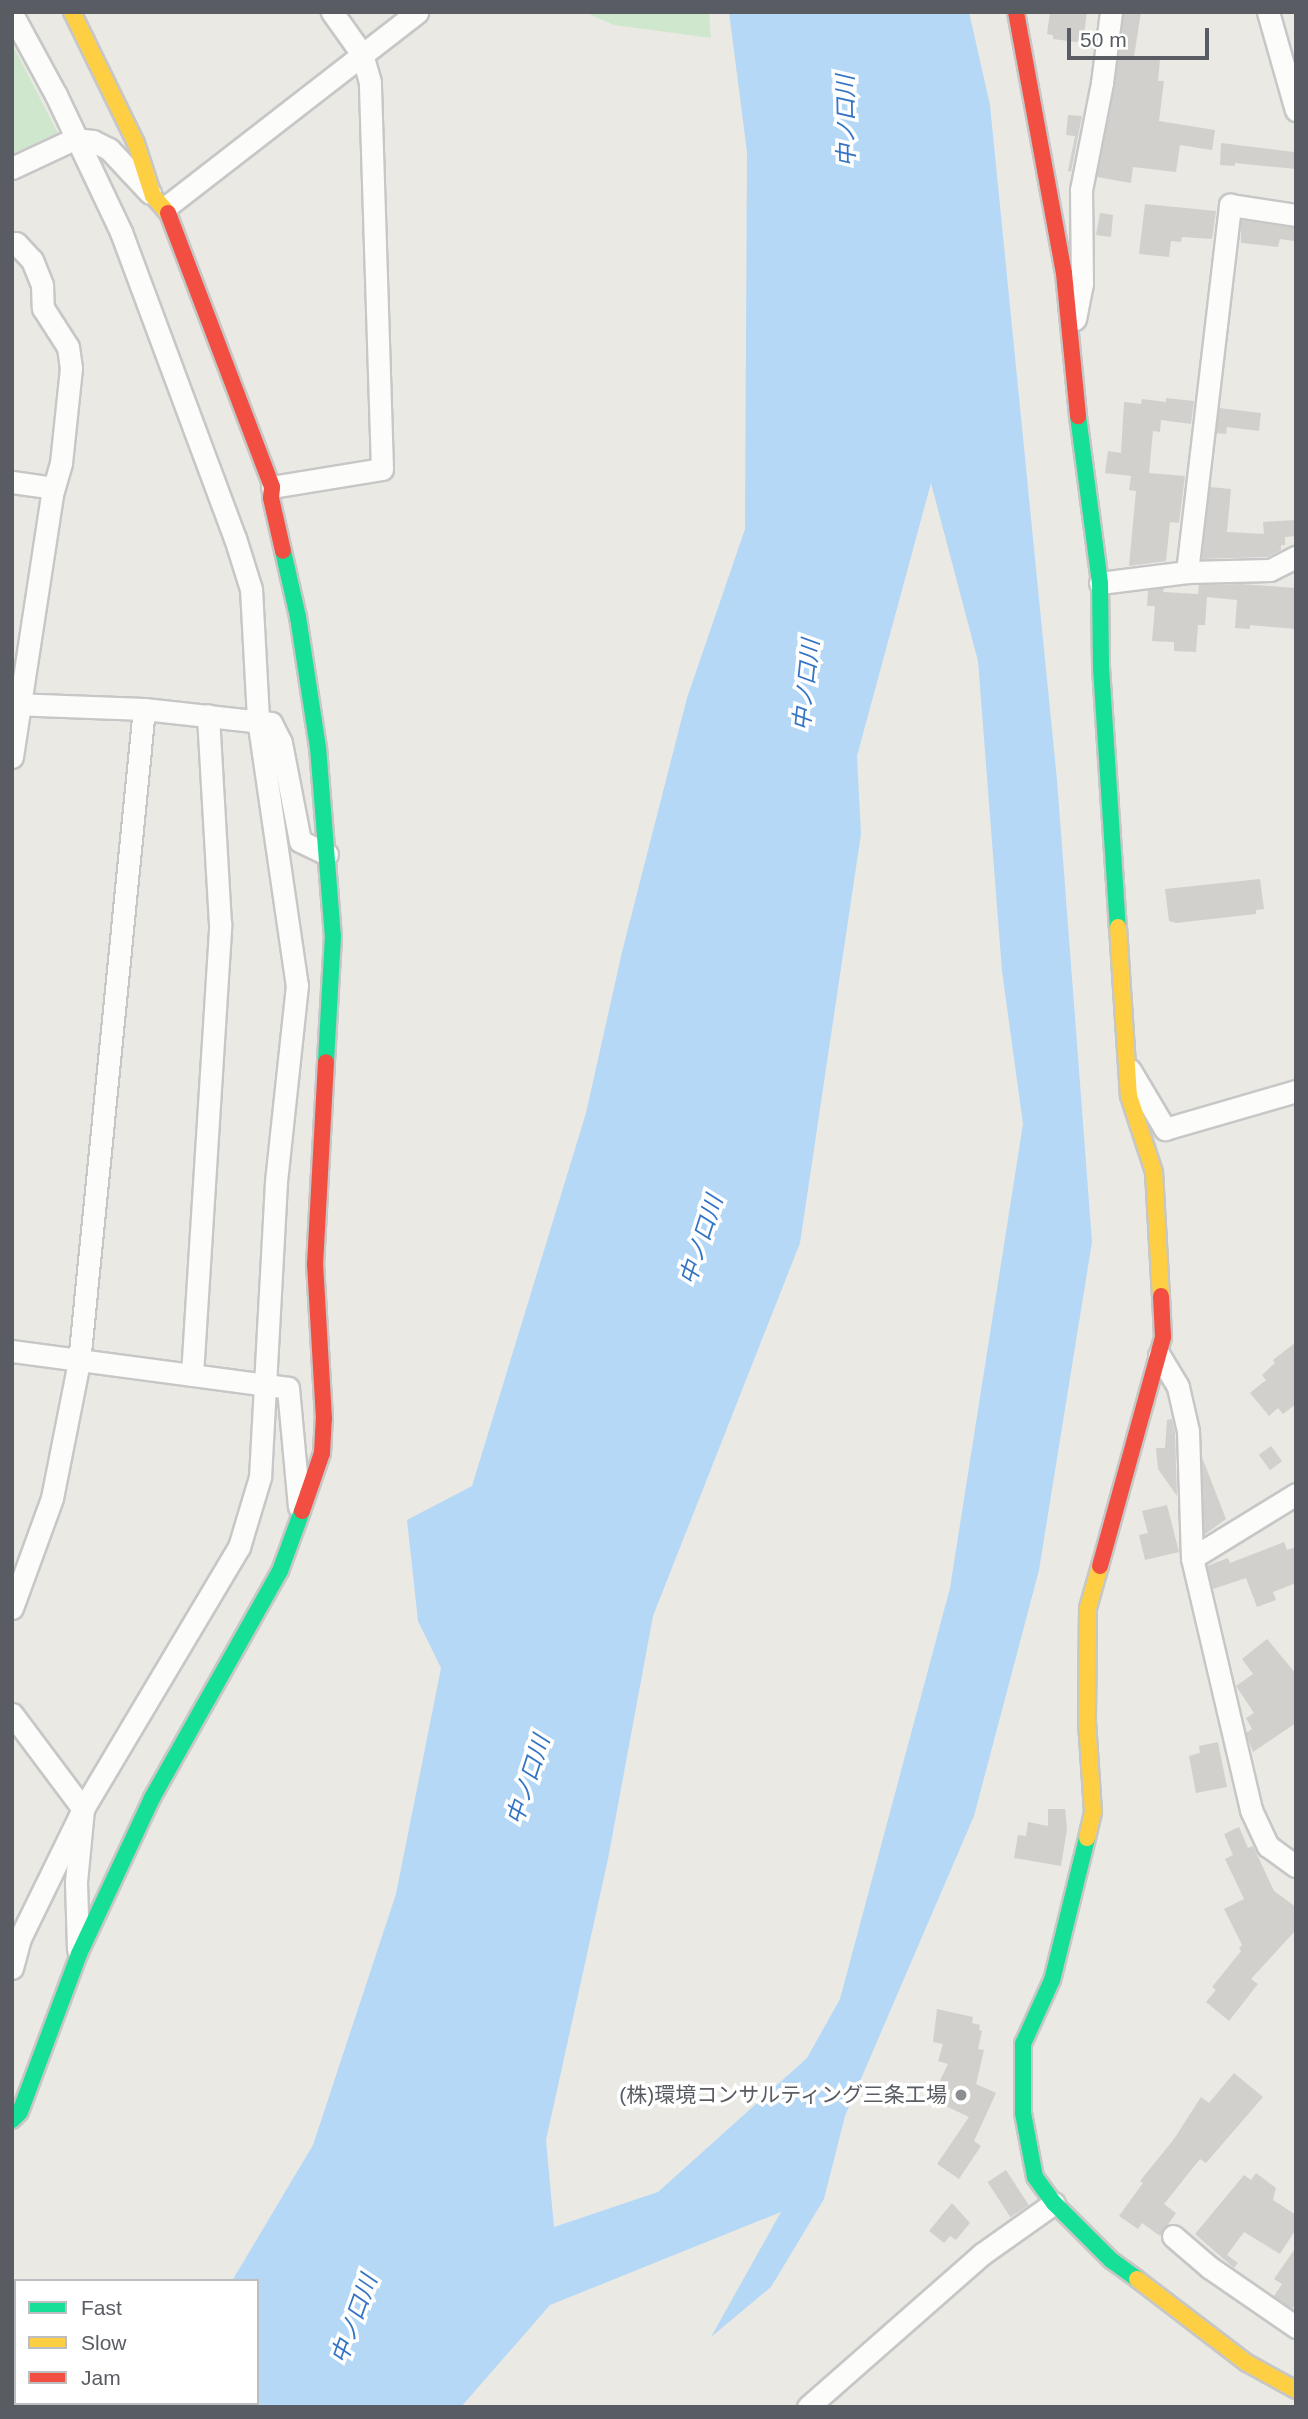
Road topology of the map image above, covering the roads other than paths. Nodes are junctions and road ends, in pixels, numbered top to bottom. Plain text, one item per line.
1 (72, 12) edge
2 (332, 12) edge
3 (417, 12) edge
4 (1016, 12) edge
5 (1111, 12) edge
6 (1268, 12) edge
7 (12, 14) edge
8 (362, 54) junction
9 (1296, 110) edge
10 (74, 139) junction
11 (12, 168) edge
12 (160, 201) junction
13 (1296, 215) edge
14 (12, 245) edge
15 (1072, 338) junction
16 (12, 482) edge
17 (272, 487) junction
18 (54, 488) junction
19 (1296, 557) edge
20 (1187, 572) junction
21 (1100, 583) junction
22 (15, 704) edge
23 (144, 709) junction
24 (208, 715) junction
25 (258, 719) junction
26 (12, 757) edge
27 (327, 853) junction
28 (1127, 1065) junction
29 (1296, 1091) edge
30 (12, 1351) edge
31 (1159, 1355) junction
32 (79, 1362) junction
33 (192, 1375) junction
34 (263, 1385) junction
35 (1296, 1494) edge
36 (300, 1513) junction
37 (1192, 1558) junction
38 (12, 1608) edge
39 (12, 1714) edge
40 (83, 1809) junction
41 (1296, 1866) edge
42 (79, 1954) junction
43 (12, 1968) edge
44 (12, 2120) edge
45 (1054, 2203) junction
46 (1173, 2236) dead end
47 (1296, 2327) edge
48 (1296, 2390) edge
49 (808, 2407) edge

1 - 12 street
2 - 8 street
3 - 8 street
4 - 15 street
5 - 15 street
6 - 9 street
7 - 10 street
8 - 12 street
8 - 17 street
10 - 11 street
10 - 12 street
10 - 25 street
12 - 17 street
13 - 20 street
14 - 18 street
15 - 21 street
16 - 18 street
17 - 27 street
18 - 22 street
19 - 20 street
20 - 21 street
21 - 28 street
22 - 23 street
22 - 26 street
23 - 24 street
23 - 32 street
24 - 25 street
24 - 33 street
25 - 27 street
25 - 34 street
27 - 36 street
28 - 29 street
28 - 31 street
30 - 32 street
31 - 37 street
31 - 45 street
32 - 33 street
32 - 38 street
33 - 34 street
34 - 36 street
34 - 40 street
35 - 37 street
36 - 42 street
37 - 41 street
39 - 40 street
40 - 42 street
40 - 43 street
42 - 44 street
45 - 48 street
45 - 49 street
46 - 47 street

